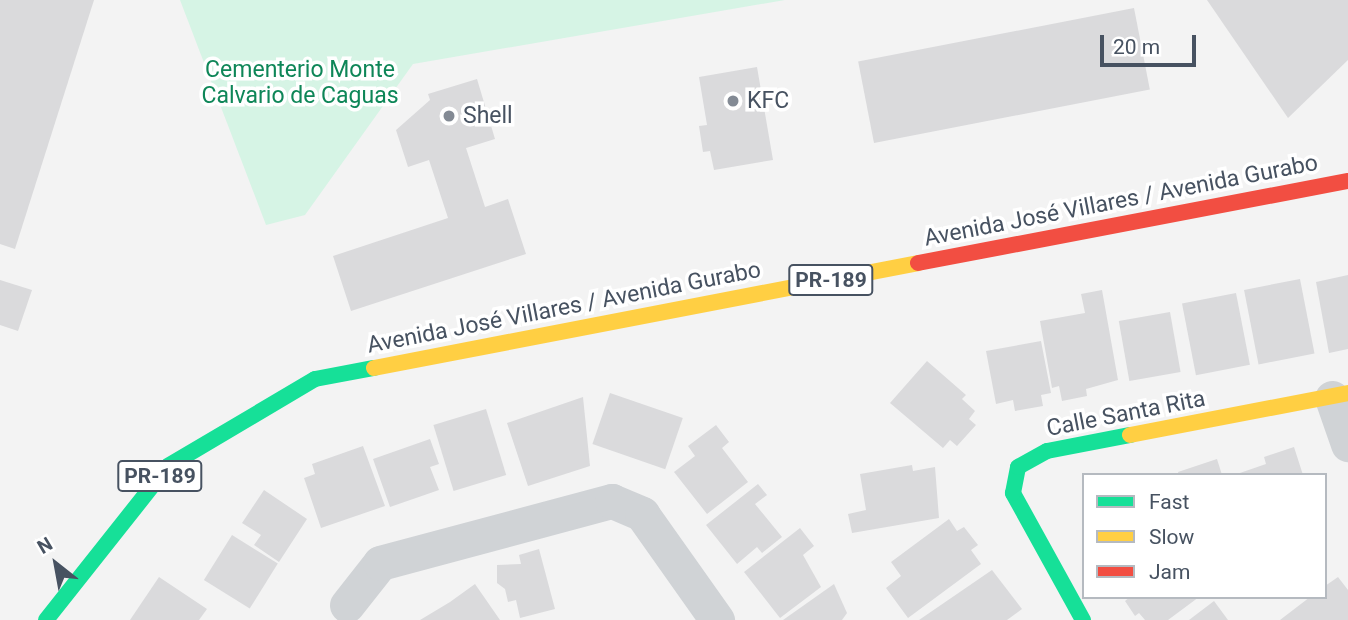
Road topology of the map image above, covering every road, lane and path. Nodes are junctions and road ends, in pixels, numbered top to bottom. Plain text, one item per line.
1 (1348, 181) edge
2 (1340, 395) edge
3 (1348, 444) edge
4 (347, 605) dead end
5 (46, 620) edge
6 (717, 620) edge
7 (1083, 620) edge

1 - 5 main road, Avenida José Villares / Avenida Gurabo / PR-189
2 - 3 street
2 - 7 main road, Calle Santa Rita
4 - 6 street

